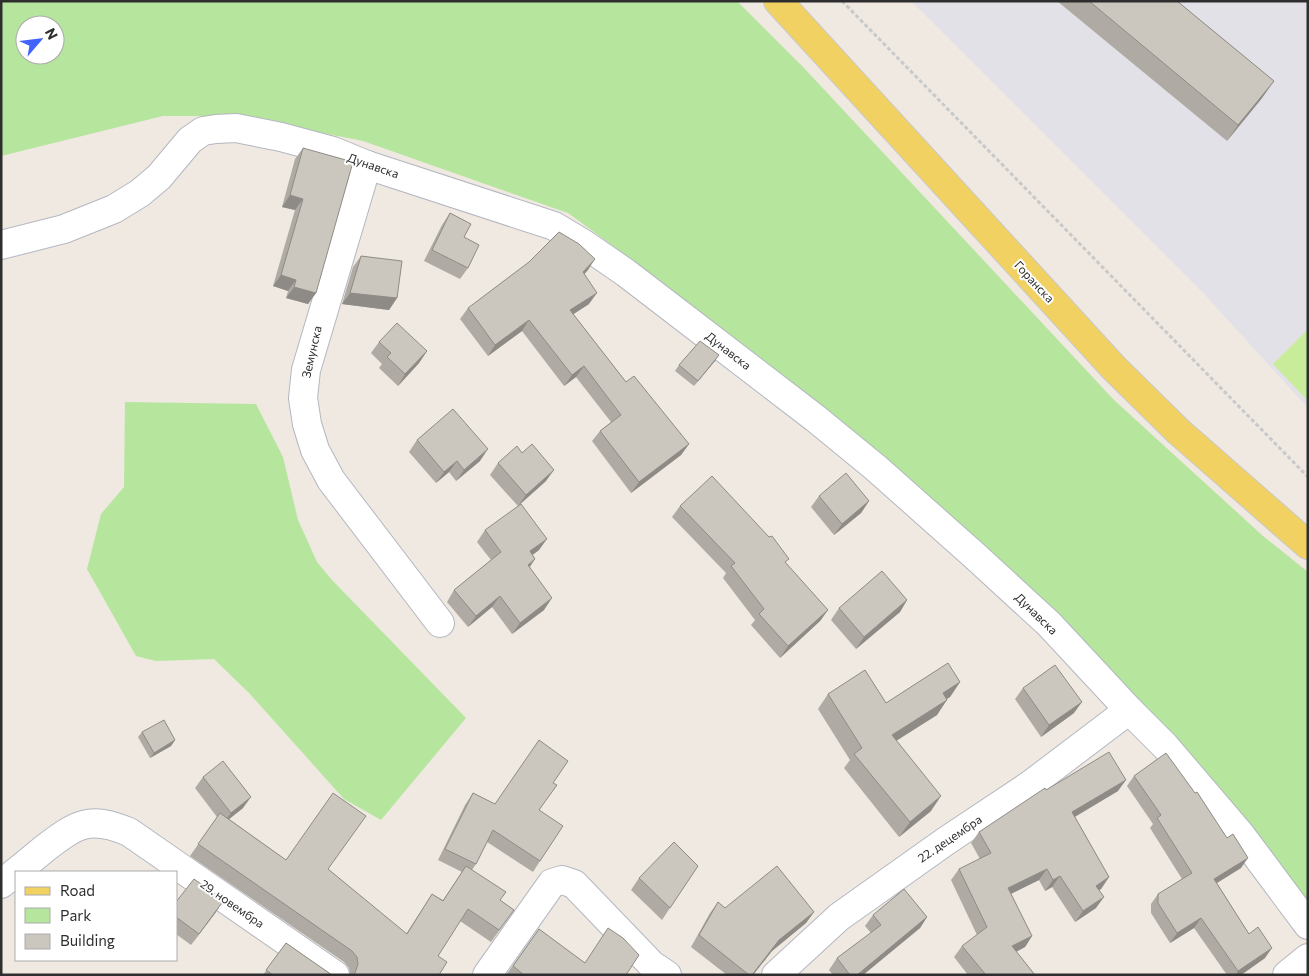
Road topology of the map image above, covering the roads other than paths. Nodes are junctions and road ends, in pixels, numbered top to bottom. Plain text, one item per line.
1 (778, 1) edge
2 (367, 165) junction
3 (1, 245) edge
4 (1308, 545) edge
5 (440, 623) dead end
6 (1129, 710) junction
7 (17, 871) edge
8 (15, 873) edge
9 (1, 884) edge
10 (1308, 925) edge
11 (1308, 958) edge
12 (335, 975) edge
13 (487, 975) edge
14 (667, 975) edge
15 (776, 975) edge
16 (1286, 975) edge

1 - 4 main road, Горанска
2 - 3 street, Дунавска
2 - 5 street, Земунска
2 - 6 street, Дунавска
6 - 10 street, Дунавска
6 - 15 street, 22. децембра
7 - 12 street, 29. новембра
8 - 9 street, 29. новембра
11 - 16 street
13 - 14 street

